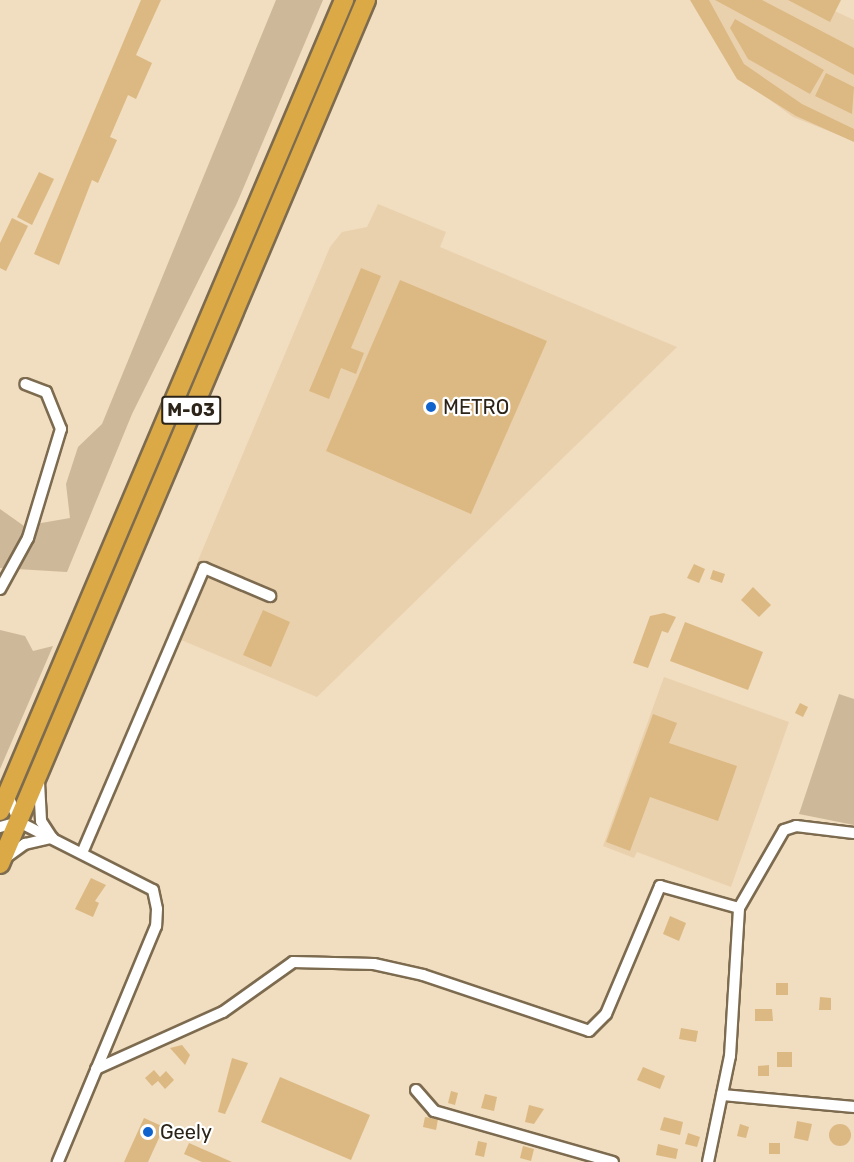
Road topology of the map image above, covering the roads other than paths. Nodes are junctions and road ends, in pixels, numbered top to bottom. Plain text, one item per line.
1 (344, 0) edge
2 (366, 0) edge
3 (25, 384) dead end
4 (0, 589) edge
5 (270, 596) dead end
6 (41, 771) junction
7 (8, 793) junction
8 (0, 811) edge
9 (19, 822) junction
10 (0, 827) edge
11 (854, 833) edge
12 (52, 838) junction
13 (82, 853) junction
14 (1, 863) edge
15 (739, 908) junction
16 (96, 1069) junction
17 (416, 1090) dead end
18 (722, 1095) junction
19 (854, 1107) edge
20 (58, 1162) edge
21 (613, 1162) edge
22 (708, 1162) edge

1 - 7 highway, М-03
2 - 6 highway, М-03
3 - 4 street
5 - 13 street
6 - 9 highway, М-03
6 - 12 street
7 - 8 highway, М-03
7 - 9 street
9 - 10 street
9 - 12 street
9 - 14 highway, М-03
11 - 15 street
12 - 13 street
12 - 14 street
13 - 16 street
15 - 16 street
15 - 18 street
16 - 20 street
17 - 21 street
18 - 19 street
18 - 22 street

